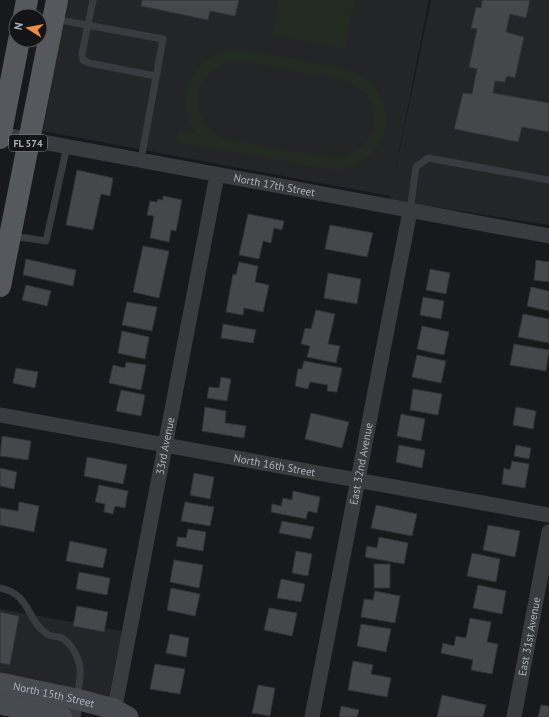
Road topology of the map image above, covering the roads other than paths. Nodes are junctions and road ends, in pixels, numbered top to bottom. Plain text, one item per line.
1 (93, 0) edge
2 (55, 9) edge
3 (88, 25) junction
4 (18, 48) edge
5 (156, 76) junction
6 (0, 136) edge
7 (29, 139) junction
8 (67, 146) junction
9 (141, 161) junction
10 (217, 175) junction
11 (549, 180) edge
12 (410, 211) junction
13 (10, 236) junction
14 (549, 236) edge
15 (0, 286) edge
16 (0, 415) edge
17 (165, 444) junction
18 (357, 480) junction
19 (549, 515) edge
20 (549, 532) edge
21 (0, 588) edge
22 (0, 683) edge
23 (0, 704) edge
24 (75, 708) edge
25 (118, 714) edge
26 (62, 717) edge
27 (312, 717) edge
28 (514, 717) edge

1 - 3 lane
2 - 3 lane
2 - 7 main road, FL 574
3 - 5 lane
3 - 5 lane
4 - 6 main road, FL 574
5 - 9 lane
6 - 7 street, North 17th Street
7 - 8 street, North 17th Street
7 - 13 main road, FL 574
8 - 9 street, North 17th Street
8 - 13 lane
9 - 10 street, North 17th Street
10 - 12 street, North 17th Street
10 - 17 street, 33rd Avenue
11 - 12 lane
12 - 14 street, North 17th Street
12 - 18 street, East 32nd Avenue
13 - 15 main road, FL 574
16 - 17 street, North 16th Street
17 - 18 street, North 16th Street
17 - 25 street, 33rd Avenue
18 - 19 street, North 16th Street
18 - 27 street, East 32nd Avenue
20 - 28 street, East 31st Avenue
21 - 24 lane
22 - 24 main road, North 15th Street
23 - 26 main road, North 15th Street
24 - 25 main road, North 15th Street

